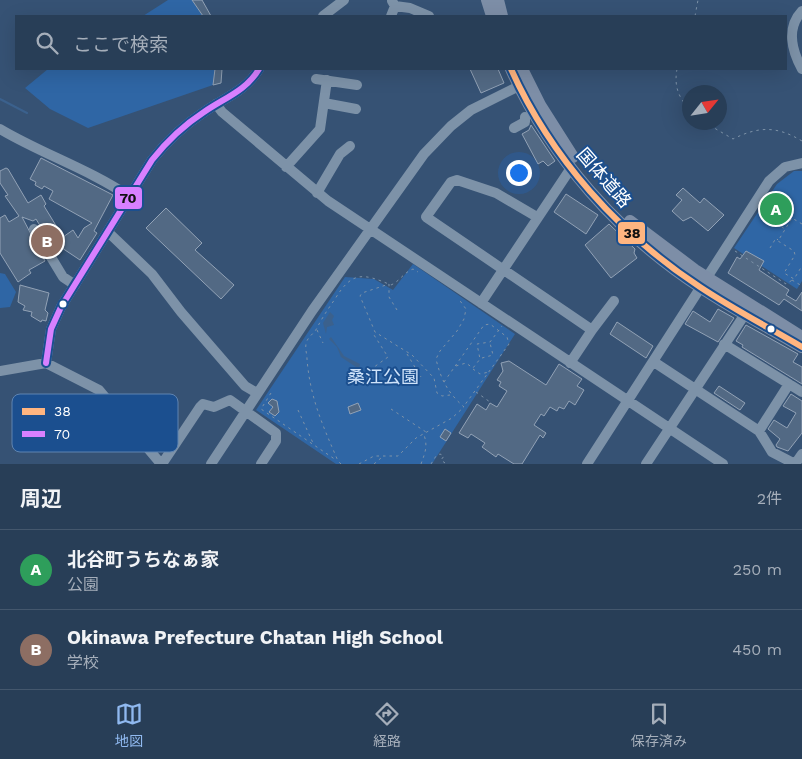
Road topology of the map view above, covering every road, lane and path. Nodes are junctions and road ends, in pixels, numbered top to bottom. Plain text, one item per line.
1 (344, 0) edge
2 (487, 0) edge
3 (498, 0) edge
4 (698, 0) edge
5 (393, 3) edge
6 (802, 11) edge
7 (324, 15) edge
8 (427, 15) edge
9 (492, 15) edge
10 (502, 15) edge
11 (695, 15) edge
12 (802, 68) edge
13 (259, 70) edge
14 (511, 70) edge
15 (523, 70) edge
16 (677, 70) edge
17 (316, 80) dead end
18 (327, 80) junction
19 (357, 85) dead end
20 (519, 86) junction
21 (682, 102) edge
22 (324, 103) junction
23 (216, 104) junction
24 (356, 109) dead end
25 (524, 116) dead end
26 (514, 128) dead end
27 (0, 129) edge
28 (718, 130) edge
29 (802, 141) edge
30 (350, 146) dead end
31 (802, 163) edge
32 (286, 167) junction
33 (571, 168) junction
34 (316, 193) junction
35 (130, 197) junction
36 (793, 206) dead end
37 (753, 207) junction
38 (537, 217) junction
39 (792, 218) junction
40 (802, 224) edge
41 (370, 228) junction
42 (34, 229) dead end
43 (785, 229) junction
44 (108, 232) junction
45 (779, 240) junction
46 (728, 246) junction
47 (770, 248) dead end
48 (502, 268) junction
49 (801, 268) edge
50 (420, 273) dead end
51 (793, 280) junction
52 (389, 284) junction
53 (705, 284) junction
54 (75, 285) junction
55 (802, 286) edge
56 (800, 289) dead end
57 (452, 294) dead end
58 (614, 301) dead end
59 (481, 303) junction
60 (470, 307) dead end
61 (397, 310) dead end
62 (465, 310) junction
63 (745, 314) junction
64 (503, 324) dead end
65 (316, 330) junction
66 (592, 330) junction
67 (498, 331) junction
68 (375, 332) junction
69 (802, 337) edge
70 (473, 341) junction
71 (490, 342) junction
72 (323, 343) dead end
73 (477, 344) junction
74 (724, 344) junction
75 (802, 347) edge
76 (407, 353) junction
77 (463, 355) junction
78 (493, 355) junction
79 (480, 359) junction
80 (498, 359) junction
81 (654, 362) junction
82 (46, 363) junction
83 (466, 363) junction
84 (570, 363) junction
85 (456, 366) junction
86 (473, 368) junction
87 (370, 370) dead end
88 (0, 371) edge
89 (489, 372) junction
90 (480, 374) junction
91 (421, 377) dead end
92 (482, 382) junction
93 (444, 383) junction
94 (789, 384) junction
95 (695, 389) junction
96 (475, 392) junction
97 (802, 392) edge
98 (257, 393) junction
99 (271, 393) dead end
100 (102, 394) edge
101 (450, 395) junction
102 (628, 401) junction
103 (490, 402) dead end
104 (464, 406) junction
105 (391, 408) dead end
106 (246, 410) junction
107 (298, 410) dead end
108 (670, 428) junction
109 (759, 430) junction
110 (427, 432) junction
111 (423, 434) junction
112 (178, 440) edge
113 (314, 444) junction
114 (151, 452) edge
115 (169, 452) edge
116 (382, 457) junction
117 (799, 460) edge
118 (338, 461) junction
119 (445, 463) edge
120 (161, 464) edge
121 (211, 464) edge
122 (261, 464) edge
123 (342, 464) edge
124 (359, 464) edge
125 (374, 464) edge
126 (420, 464) edge
127 (431, 464) edge
128 (587, 464) edge
129 (646, 464) edge
130 (723, 464) edge

1 - 7 street
2 - 9 main road
3 - 10 main road
4 - 11 path
5 - 8 street
6 - 12 street
13 - 23 street
14 - 20 main road, 国体道路
15 - 53 main road, 国体道路
16 - 21 path
17 - 18 street
18 - 19 street
18 - 22 street
20 - 33 main road, 国体道路
20 - 41 street
22 - 24 street
22 - 32 street
23 - 32 street
23 - 35 street
25 - 26 street
27 - 35 street
28 - 29 path
30 - 34 street
31 - 37 street
32 - 34 street
33 - 38 street
33 - 53 main road, 国体道路
34 - 41 street
35 - 44 street
36 - 39 path
37 - 43 path
37 - 46 street
38 - 48 street
38 - 48 street
39 - 40 path
39 - 43 path
41 - 59 street
41 - 98 street
42 - 54 street
43 - 45 path
44 - 54 street
44 - 98 street
45 - 47 path
45 - 51 path
46 - 51 path
46 - 53 street
48 - 59 street
48 - 66 street
49 - 51 path
50 - 52 path
51 - 55 path
52 - 61 path
52 - 65 path
52 - 68 path
53 - 63 main road, 国体道路
53 - 69 main road, 国体道路
53 - 81 street
54 - 82 street
55 - 56 path
57 - 62 path
58 - 66 street
59 - 84 street
60 - 62 path
62 - 93 path
63 - 74 street
63 - 75 main road, 国体道路
64 - 67 path
65 - 72 path
65 - 118 path
66 - 84 street
67 - 70 path
67 - 71 path
67 - 80 path
68 - 76 path
68 - 87 path
70 - 73 path
70 - 77 path
71 - 73 path
71 - 78 path
73 - 79 path
74 - 94 street
74 - 95 street
76 - 91 path
76 - 101 path
77 - 83 path
77 - 85 path
78 - 79 path
78 - 80 path
79 - 86 path
80 - 89 path
81 - 95 street
81 - 102 street
82 - 88 street
82 - 100 street
83 - 85 path
83 - 86 path
84 - 102 street
85 - 93 path
86 - 90 path
89 - 90 path
89 - 92 path
90 - 92 path
92 - 96 path
93 - 101 path
94 - 97 street
94 - 109 street
95 - 108 street
95 - 109 street
96 - 103 path
96 - 104 path
98 - 106 street
99 - 113 path
101 - 104 path
102 - 108 street
102 - 128 street
104 - 110 path
105 - 110 path
106 - 112 street
106 - 121 street
106 - 122 street
107 - 113 path
108 - 129 street
108 - 130 street
109 - 117 street
110 - 111 path
111 - 116 path
111 - 126 path
113 - 118 path
114 - 120 street
115 - 120 street
116 - 124 path
116 - 125 path
118 - 123 path
119 - 127 path

